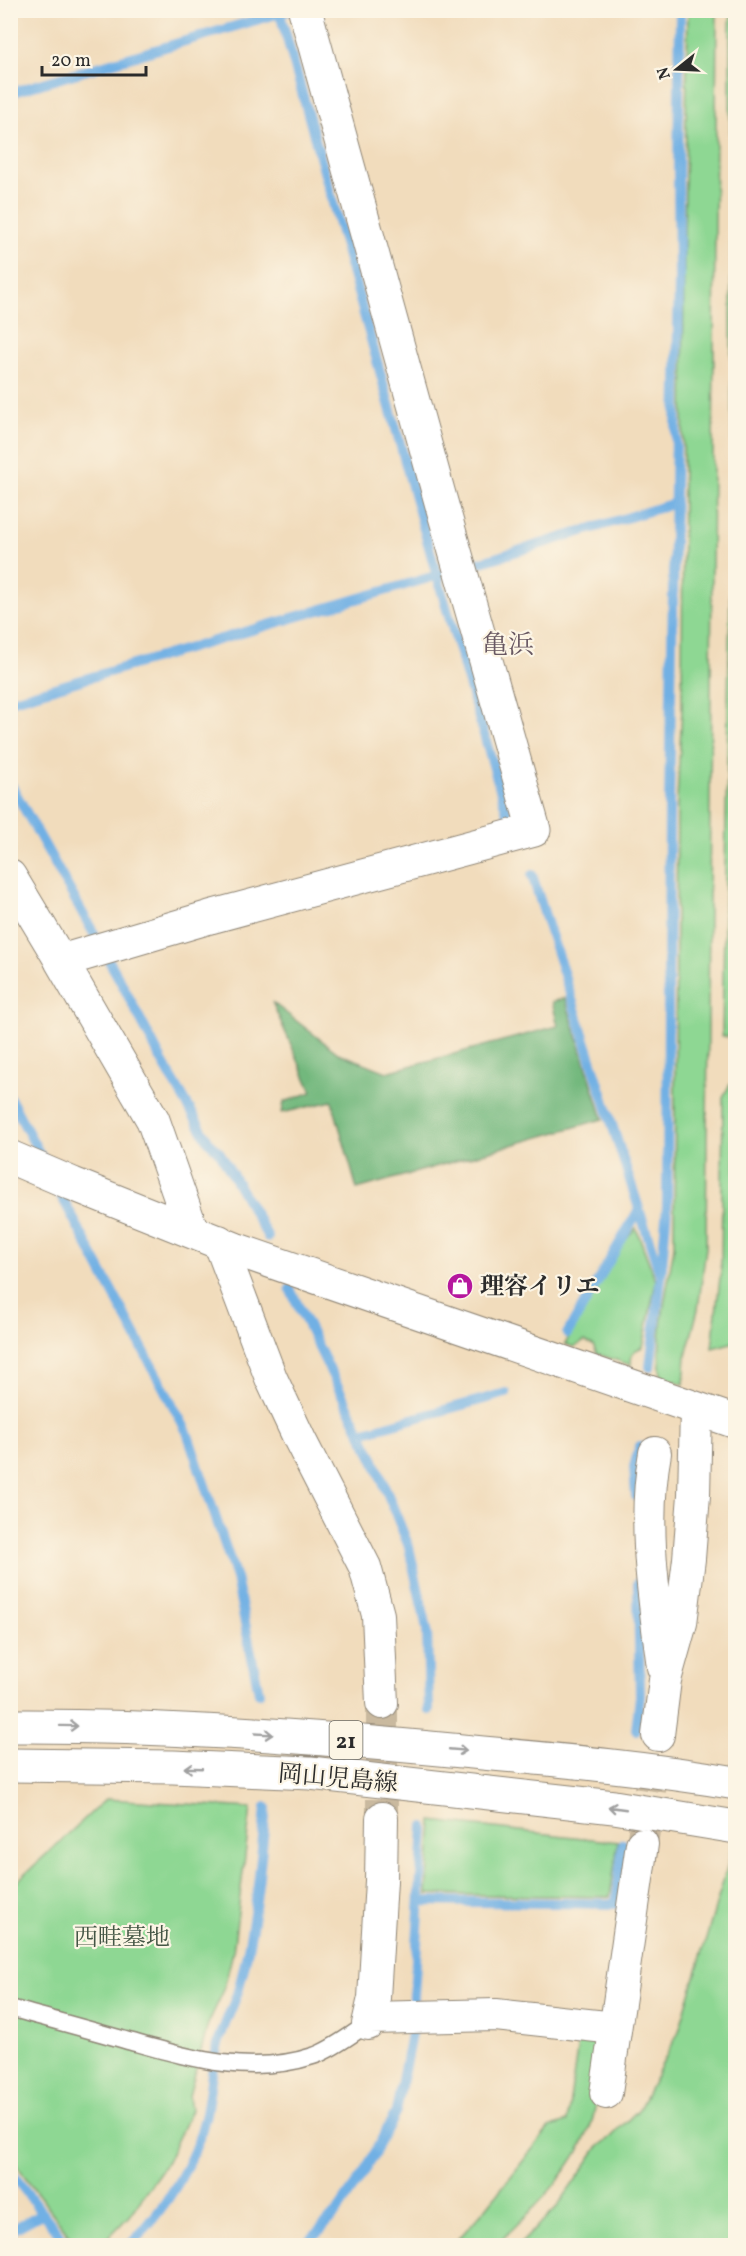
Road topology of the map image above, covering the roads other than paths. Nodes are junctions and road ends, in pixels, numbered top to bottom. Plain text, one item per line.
1 (306, 13) edge
2 (10, 876) edge
3 (89, 953) junction
4 (16, 1159) edge
5 (205, 1236) junction
6 (715, 1416) edge
7 (655, 1453) dead end
8 (665, 1680) junction
9 (382, 1703) tunnel mouth
10 (10, 1726) edge
11 (658, 1734) tunnel mouth
12 (10, 1765) edge
13 (735, 1783) edge
14 (382, 1818) tunnel mouth
15 (735, 1827) edge
16 (642, 1844) tunnel mouth
17 (10, 2008) edge
18 (369, 2021) junction
19 (615, 2028) junction
20 (606, 2093) dead end

1 - 3 street
2 - 3 street
3 - 5 street
4 - 5 street
5 - 6 street
5 - 9 street
6 - 8 street
7 - 8 street
8 - 11 street
10 -> 13 street, 岡山児島線 / 21
15 -> 12 street, 岡山児島線 / 21
14 - 18 street
16 - 19 street
17 - 18 lane
18 - 19 street
19 - 20 street

